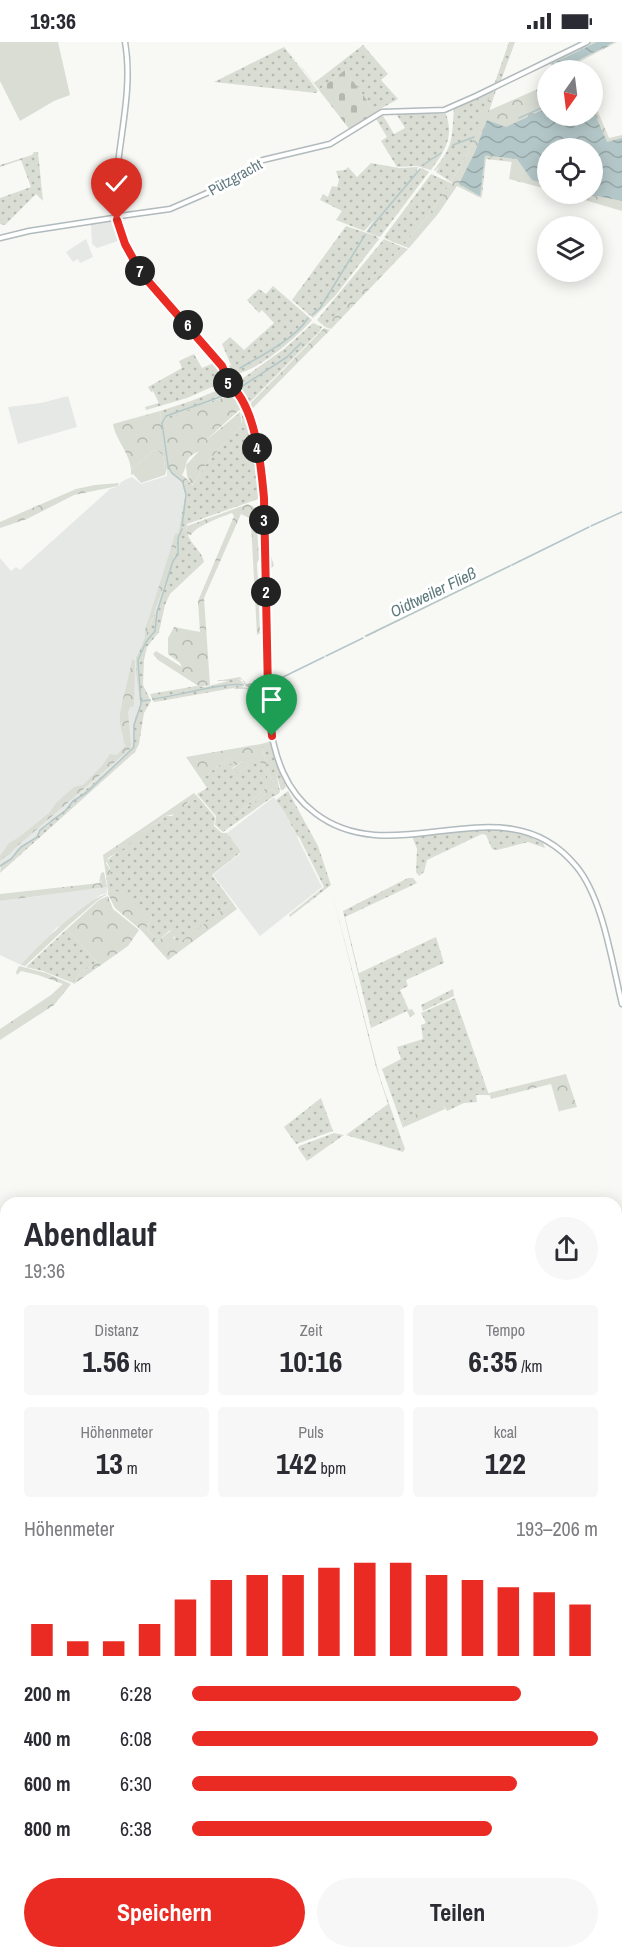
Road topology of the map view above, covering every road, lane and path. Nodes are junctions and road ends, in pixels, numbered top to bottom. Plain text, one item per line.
1 (125, 42) edge
2 (587, 42) edge
3 (117, 217) junction
4 (0, 237) edge
5 (622, 1004) edge

1 - 3 main road
2 - 3 main road, Pützgracht
3 - 4 main road, Pützgracht
3 - 5 main road

